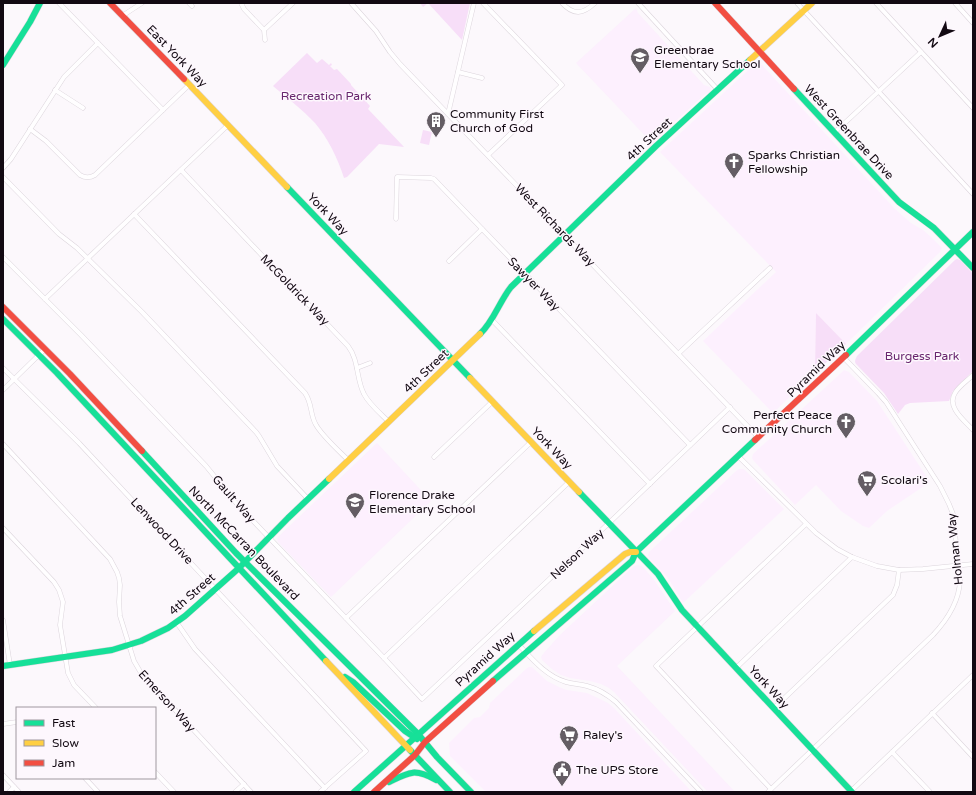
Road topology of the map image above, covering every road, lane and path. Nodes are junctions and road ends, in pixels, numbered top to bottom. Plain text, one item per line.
1 (40, 3) edge
2 (59, 3) edge
3 (110, 3) edge
4 (142, 3) edge
5 (240, 3) edge
6 (293, 3) edge
7 (351, 3) edge
8 (474, 3) edge
9 (483, 3) edge
10 (562, 3) edge
11 (595, 3) edge
12 (638, 3) edge
13 (715, 3) edge
14 (797, 3) edge
15 (812, 3) edge
16 (876, 3) edge
17 (955, 3) edge
18 (804, 10) junction
19 (122, 16) junction
20 (973, 23) edge
21 (264, 30) junction
22 (265, 40) dead end
23 (98, 43) junction
24 (760, 51) junction
25 (921, 52) junction
26 (3, 66) edge
27 (458, 72) junction
28 (482, 78) dead end
29 (189, 85) junction
30 (55, 90) junction
31 (718, 90) junction
32 (879, 91) junction
33 (83, 108) dead end
34 (973, 108) edge
35 (163, 110) junction
36 (448, 114) junction
37 (228, 125) junction
38 (30, 129) junction
39 (834, 132) junction
40 (488, 155) junction
41 (3, 168) edge
42 (181, 170) junction
43 (3, 177) edge
44 (973, 194) edge
45 (134, 214) junction
46 (396, 219) dead end
47 (482, 229) junction
48 (973, 232) edge
49 (565, 235) junction
50 (955, 249) junction
51 (3, 257) edge
52 (87, 258) junction
53 (449, 261) dead end
54 (770, 268) dead end
55 (973, 268) edge
56 (524, 273) junction
57 (44, 299) junction
58 (3, 307) edge
59 (3, 319) edge
60 (492, 320) junction
61 (45, 349) junction
62 (679, 353) junction
63 (39, 355) junction
64 (844, 358) junction
65 (453, 361) junction
66 (370, 363) dead end
67 (3, 368) edge
68 (357, 368) junction
69 (973, 375) edge
70 (14, 380) junction
71 (3, 390) edge
72 (492, 402) junction
73 (730, 407) junction
74 (389, 422) junction
75 (973, 430) edge
76 (759, 438) junction
77 (531, 442) junction
78 (3, 444) edge
79 (690, 445) junction
80 (434, 457) dead end
81 (739, 457) junction
82 (348, 460) junction
83 (569, 482) junction
84 (650, 484) junction
85 (308, 499) junction
86 (609, 523) junction
87 (806, 524) junction
88 (3, 528) edge
89 (269, 538) junction
90 (636, 552) junction
91 (852, 557) junction
92 (245, 561) junction
93 (973, 564) edge
94 (959, 565) junction
95 (238, 568) junction
96 (899, 570) junction
97 (216, 589) junction
98 (346, 618) junction
99 (3, 620) edge
100 (177, 623) junction
101 (698, 627) junction
102 (518, 644) junction
103 (129, 645) junction
104 (526, 652) junction
105 (65, 657) junction
106 (384, 658) junction
107 (10, 665) junction
108 (3, 666) edge
109 (736, 668) junction
110 (339, 674) junction
111 (973, 675) edge
112 (422, 699) joint
113 (95, 707) edge
114 (774, 708) junction
115 (932, 713) junction
116 (16, 722) edge
117 (3, 724) edge
118 (416, 736) junction
119 (425, 742) junction
120 (406, 745) junction
121 (812, 750) junction
122 (892, 752) junction
123 (415, 755) junction
124 (973, 757) edge
125 (156, 773) edge
126 (3, 775) edge
127 (86, 779) edge
128 (244, 784) junction
129 (444, 785) junction
130 (14, 787) junction
131 (380, 787) junction
132 (325, 788) junction
133 (769, 790) edge
134 (8, 792) edge
135 (19, 792) edge
136 (98, 792) edge
137 (174, 792) edge
138 (235, 792) edge
139 (251, 792) edge
140 (320, 792) edge
141 (354, 792) edge
142 (374, 792) edge
143 (450, 792) edge
144 (471, 792) edge
145 (701, 792) edge
146 (851, 792) edge
147 (930, 792) edge

1 - 26 main road
2 - 23 street
3 - 19 main road, East York Way
4 - 19 street
5 - 21 street
6 - 21 street
7 - 36 street, West Richards Way
8 - 27 street
9 - 40 street
10 - 11 street
12 - 31 street
13 - 24 main road, West Greenbrae Drive
14 - 18 street
15 - 18 main road, 4th Street
16 - 25 street
17 - 20 street
18 - 24 main road, 4th Street
18 - 32 street
19 - 29 main road, East York Way
21 - 22 street
23 - 30 street
23 - 35 street
24 - 31 main road, 4th Street
24 - 39 main road, West Greenbrae Drive
25 - 32 street
25 - 34 street
27 - 28 street
27 - 36 street
29 - 35 street
29 - 37 main road, East York Way
30 - 33 street
30 - 38 street
31 - 49 main road, 4th Street
32 - 39 street
32 - 44 street
35 - 38 street
36 - 40 street, West Richards Way
37 - 42 street
37 - 65 main road, York Way
38 - 41 street
39 - 50 main road, West Greenbrae Drive
40 - 49 street, West Richards Way
42 - 45 street
42 - 68 street, McGoldrick Way
43 - 52 street
45 - 52 street
45 - 82 street
46 - 47 street, Sawyer Way
47 - 53 street
47 - 56 street, Sawyer Way
48 - 50 main road, Pyramid Way
49 - 56 main road, 4th Street
49 - 62 street, West Richards Way
50 - 55 main road, West Greenbrae Drive
50 - 64 main road, Pyramid Way
51 - 57 street, Gault Way
52 - 57 street
52 - 85 street
54 - 62 street
56 - 60 main road, 4th Street
56 - 79 street, Sawyer Way
57 - 89 street, Gault Way
58 - 61 main road, North McCarran Boulevard
59 - 63 main road, North McCarran Boulevard
60 - 65 main road, 4th Street
60 - 84 street
61 - 63 street
61 - 92 main road, North McCarran Boulevard
62 - 73 street, West Richards Way
63 - 70 street
63 - 95 main road, North McCarran Boulevard
64 - 76 main road, Pyramid Way
64 - 94 street, Holman Way
65 - 72 main road, York Way
65 - 74 main road, 4th Street
66 - 68 street
67 - 70 street, Lenwood Drive
68 - 74 street, McGoldrick Way
69 - 75 street
70 - 71 street
70 - 97 street, Lenwood Drive
72 - 77 main road, York Way
72 - 80 street
73 - 76 street, West Richards Way
73 - 79 street, Nelson Way
74 - 82 main road, 4th Street
76 - 81 main road, Pyramid Way
77 - 83 main road, York Way
77 - 98 street
78 - 103 street, Emerson Way
79 - 84 street, Nelson Way
81 - 87 street
81 - 90 main road, Pyramid Way
82 - 85 main road, 4th Street
83 - 86 main road, York Way
83 - 106 street
84 - 86 street, Nelson Way
85 - 89 main road, 4th Street
86 - 90 main road, York Way
86 - 112 street, Nelson Way
87 - 91 street
87 - 101 street
88 - 105 street
89 - 92 main road, 4th Street
89 - 98 street, Gault Way
90 - 101 main road, York Way
90 - 102 main road, Pyramid Way
90 - 104 main road, Pyramid Way
91 - 96 street
91 - 109 street
92 - 95 main road, 4th Street
92 - 118 main road, North McCarran Boulevard
93 - 94 street
94 - 96 street
94 - 121 street, Holman Way
95 - 97 main road, 4th Street
95 - 110 main road, North McCarran Boulevard
96 - 114 street
97 - 100 main road, 4th Street
97 - 132 street, Lenwood Drive
98 - 106 street, Gault Way
99 - 107 street
100 - 103 main road, 4th Street
100 - 132 street
101 - 109 main road, York Way
101 - 133 street
102 - 104 street
102 - 118 main road, Pyramid Way
103 - 105 main road, 4th Street
103 - 128 street, Emerson Way
104 - 119 main road, Pyramid Way
104 - 145 street
105 - 107 main road, 4th Street
105 - 113 street
106 - 112 street, Gault Way
107 - 108 main road, 4th Street
109 - 114 main road, York Way
110 - 118 main road
110 - 120 main road, North McCarran Boulevard
111 - 115 street
114 - 121 main road, York Way
115 - 122 street
115 - 124 street
116 - 117 street
118 - 119 main road, North McCarran Boulevard
118 - 120 main road, Pyramid Way
119 - 123 main road, Pyramid Way
119 - 144 main road, North McCarran Boulevard
120 - 123 main road, North McCarran Boulevard
120 - 141 main road, Pyramid Way
121 - 133 street, Holman Way
121 - 146 main road, York Way
122 - 146 street
122 - 147 street
123 - 129 main road, North McCarran Boulevard
123 - 131 main road, Pyramid Way
125 - 137 street
126 - 130 street
127 - 136 street
128 - 138 street
128 - 139 street, Emerson Way
129 - 131 main road
129 - 143 main road, North McCarran Boulevard
130 - 134 street
130 - 135 street
131 - 142 main road, Pyramid Way
132 - 140 street

